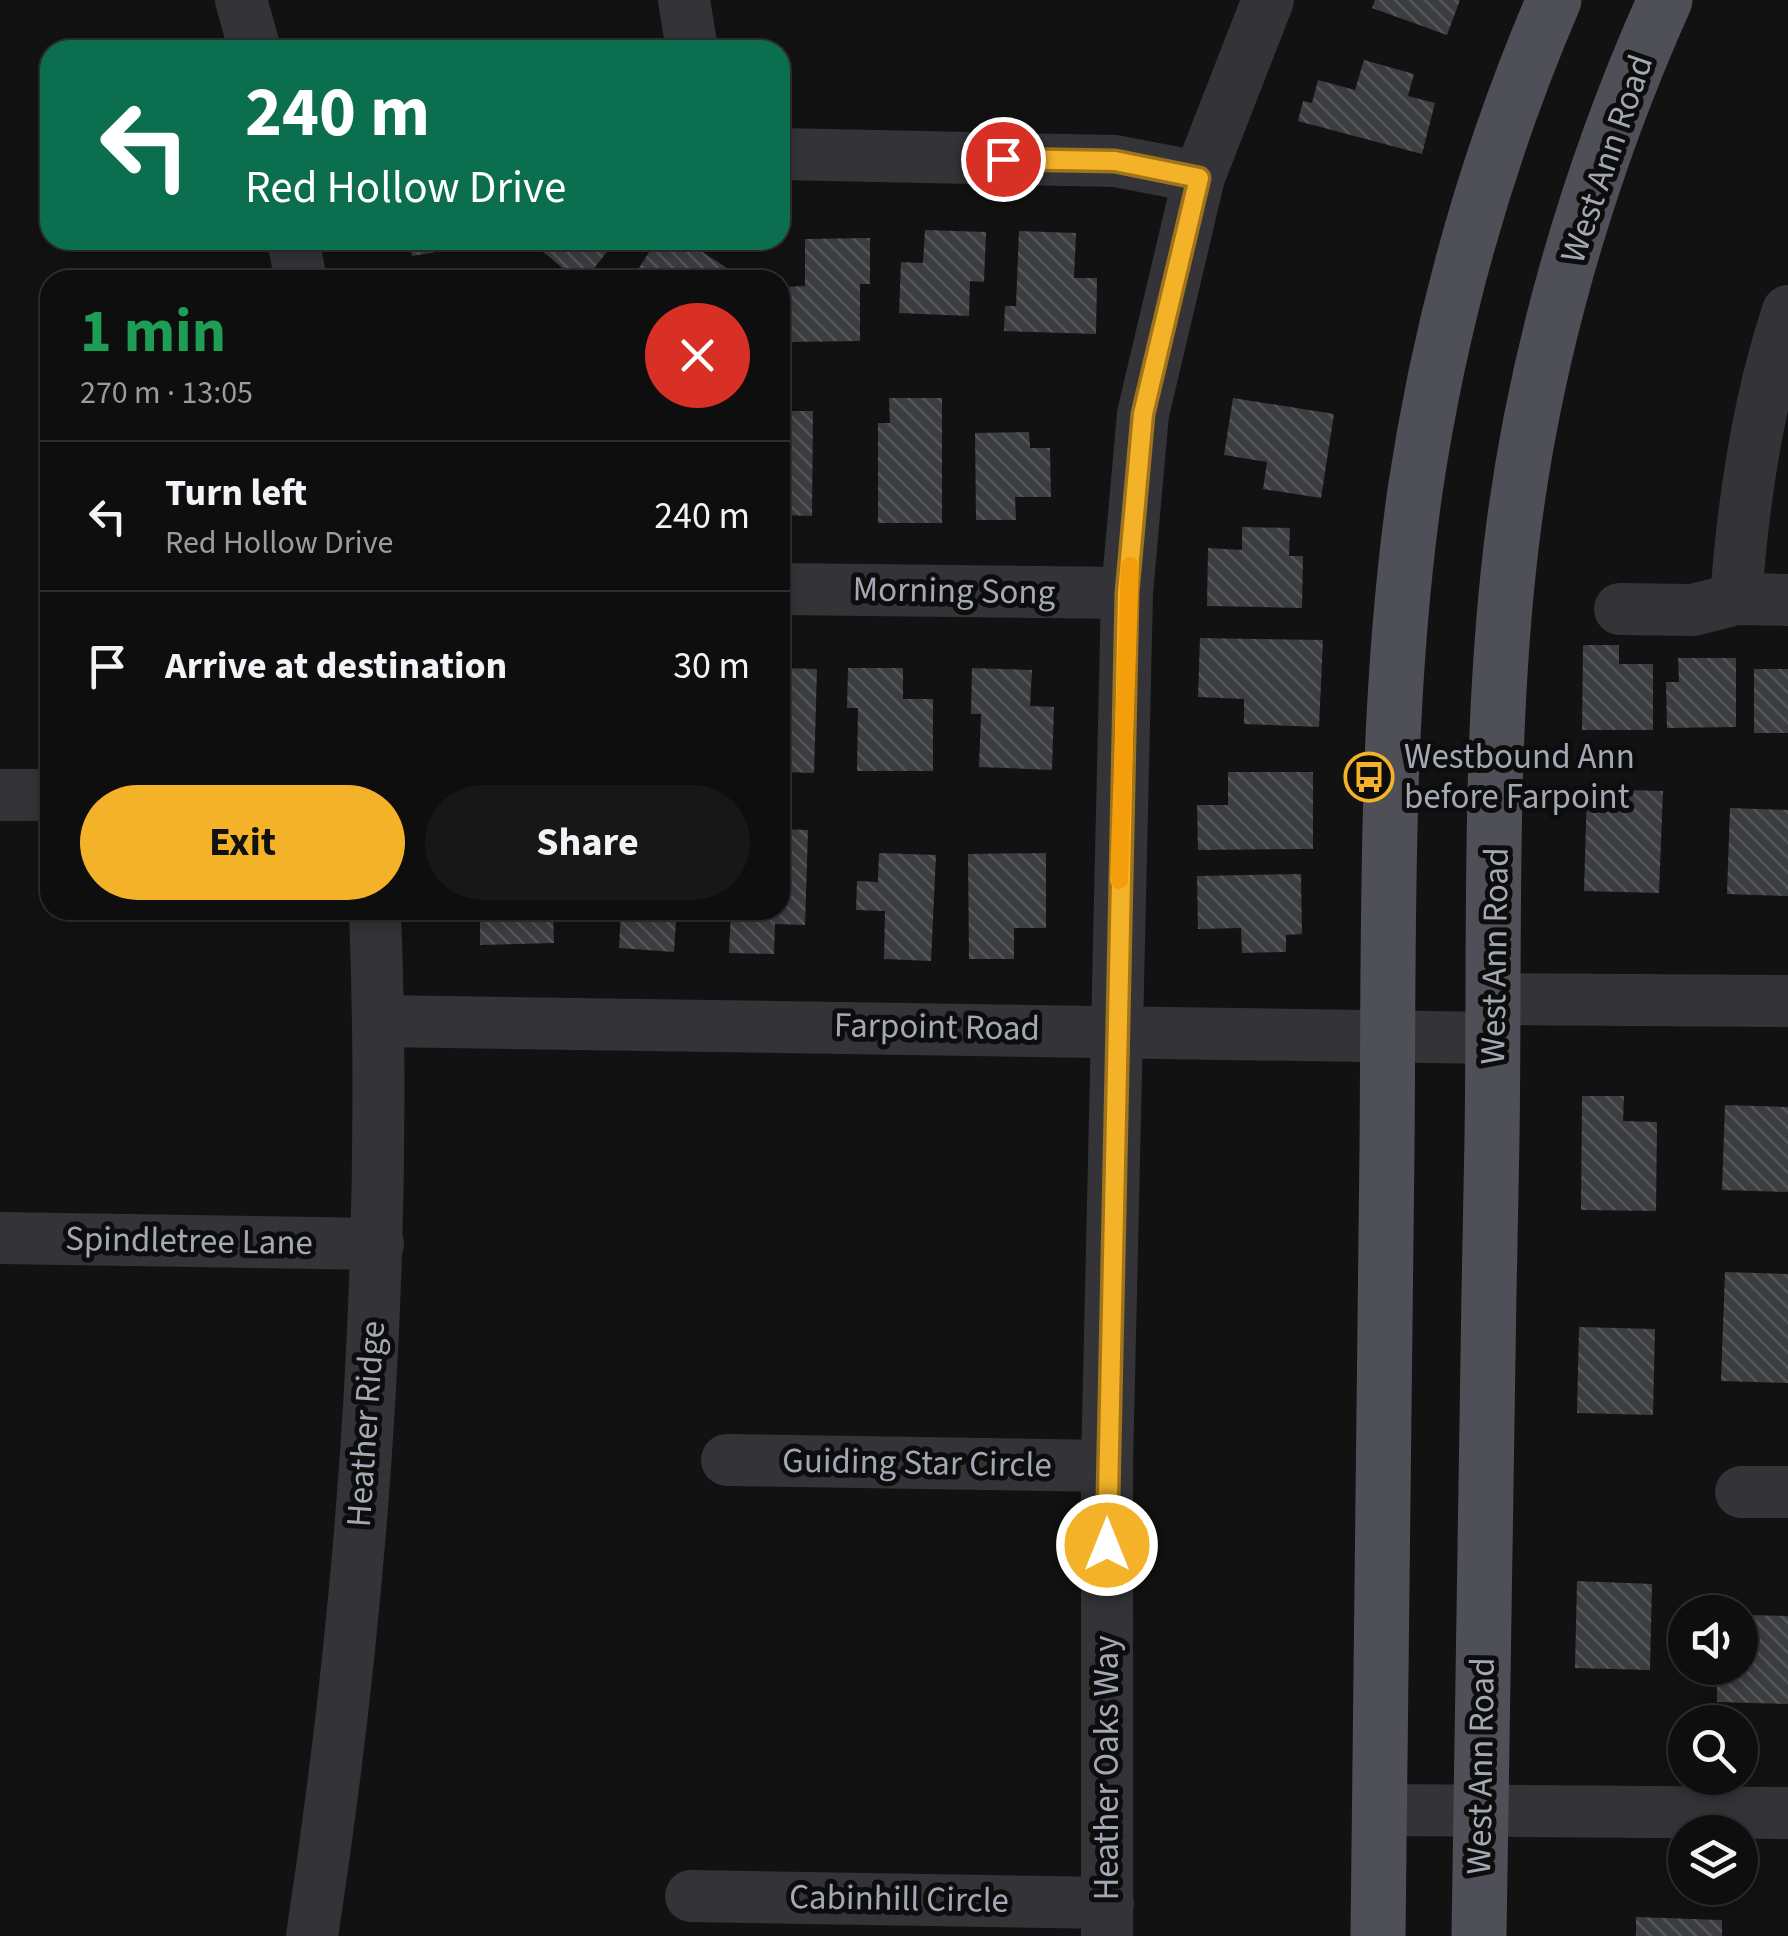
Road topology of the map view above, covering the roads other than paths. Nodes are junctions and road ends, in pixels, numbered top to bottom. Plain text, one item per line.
1 (240, 0) edge
2 (684, 0) edge
3 (1268, 0) edge
4 (1554, 0) edge
5 (1666, 0) edge
6 (251, 40) edge
7 (690, 40) edge
8 (790, 154) edge
9 (1199, 178) junction
10 (1788, 311) edge
11 (790, 589) edge
12 (1127, 593) junction
13 (1736, 599) junction
14 (1788, 600) edge
15 (1620, 608) dead end
16 (0, 795) edge
17 (40, 796) edge
18 (376, 920) edge
19 (1788, 1001) edge
20 (1494, 1018) junction
21 (380, 1021) junction
22 (1115, 1029) junction
23 (1388, 1035) junction
24 (0, 1238) edge
25 (378, 1244) junction
26 (726, 1460) dead end
27 (1107, 1466) junction
28 (1379, 1810) junction
29 (1480, 1812) junction
30 (1788, 1813) edge
31 (692, 1896) dead end
32 (1107, 1919) edge
33 (312, 1936) edge
34 (1378, 1936) edge
35 (1478, 1936) edge

1 - 6 street
2 - 7 street
3 - 9 street, Heather Oaks Way
4 - 23 main road
5 - 20 main road, West Ann Road
8 - 9 street
9 - 12 street, Heather Oaks Way
10 - 13 street
11 - 12 street, Morning Song
12 - 22 street, Heather Oaks Way
13 - 14 street
13 - 15 street
16 - 17 street
18 - 21 street, Heather Ridge
19 - 20 street, Farpoint Road
20 - 23 street, Farpoint Road
20 - 29 main road, West Ann Road
21 - 22 street, Farpoint Road
21 - 25 street, Heather Ridge
22 - 23 street, Farpoint Road
22 - 27 street, Heather Oaks Way
23 - 28 main road
24 - 25 street, Spindletree Lane
25 - 33 street, Heather Ridge
26 - 27 street, Guiding Star Circle
27 - 32 street, Heather Oaks Way
28 - 29 street
28 - 34 main road
29 - 30 street
29 - 35 main road, West Ann Road
31 - 32 street, Cabinhill Circle

